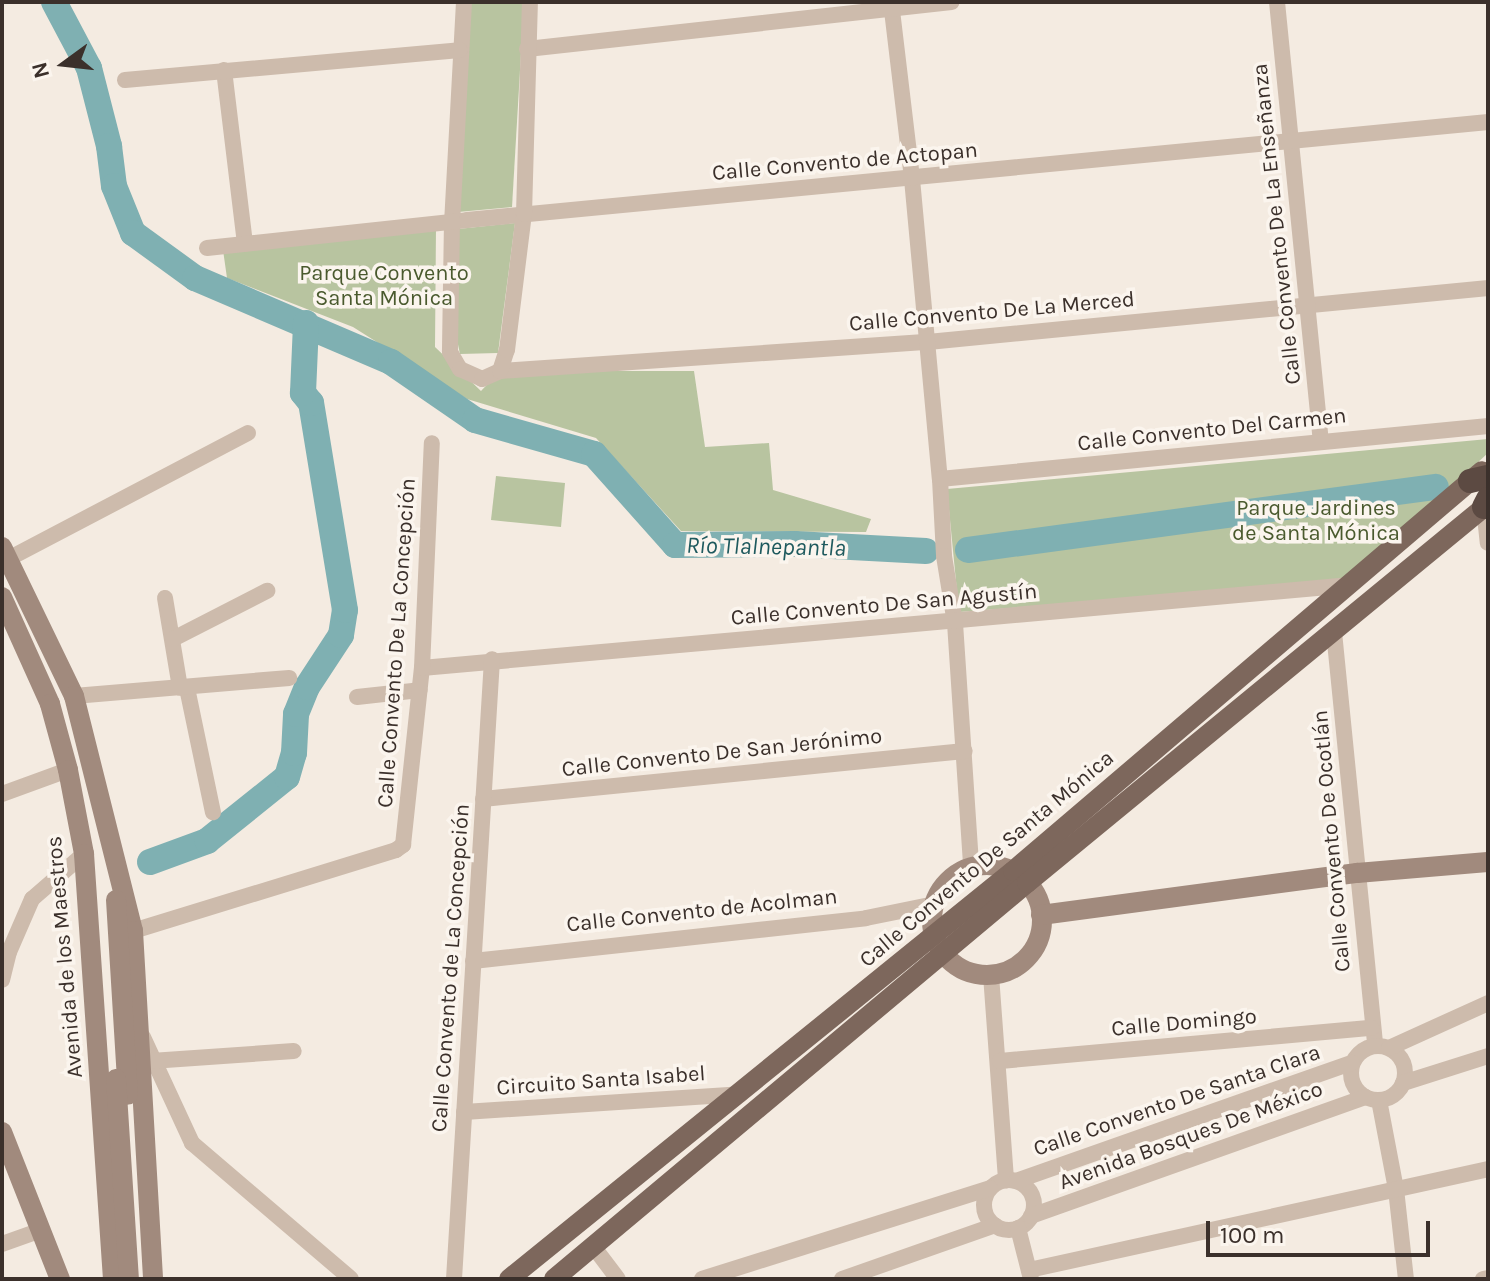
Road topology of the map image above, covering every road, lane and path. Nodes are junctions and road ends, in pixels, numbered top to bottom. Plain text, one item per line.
1 (464, 2) edge
2 (530, 2) edge
3 (951, 2) edge
4 (1277, 2) edge
5 (891, 5) edge
6 (527, 49) junction
7 (460, 50) junction
8 (224, 70) junction
9 (125, 80) dead end
10 (1488, 122) edge
11 (1291, 139) junction
12 (912, 179) junction
13 (524, 214) junction
14 (452, 221) junction
15 (245, 244) junction
16 (207, 248) dead end
17 (1488, 288) edge
18 (1308, 303) junction
19 (928, 342) junction
20 (500, 371) junction
21 (1488, 426) edge
22 (248, 433) dead end
23 (1321, 441) junction
24 (432, 443) dead end
25 (1482, 474) edge
26 (940, 479) junction
27 (1487, 504) edge
28 (1488, 543) edge
29 (5, 553) edge
30 (1350, 585) junction
31 (267, 591) dead end
32 (2, 597) edge
33 (165, 598) dead end
34 (955, 623) junction
35 (1334, 632) junction
36 (173, 639) junction
37 (492, 659) junction
38 (422, 668) junction
39 (289, 678) dead end
40 (183, 688) junction
41 (420, 690) junction
42 (74, 696) junction
43 (357, 697) dead end
44 (965, 751) junction
45 (68, 770) junction
46 (2, 794) edge
47 (483, 799) junction
48 (213, 812) dead end
49 (111, 846) junction
50 (84, 854) junction
51 (1488, 862) edge
52 (971, 867) junction
53 (1357, 873) junction
54 (1020, 877) junction
55 (935, 904) junction
56 (110, 910) junction
57 (1041, 915) junction
58 (133, 931) junction
59 (939, 944) junction
60 (473, 961) junction
61 (991, 975) junction
62 (2, 980) edge
63 (1488, 1003) edge
64 (1372, 1028) junction
65 (140, 1029) junction
66 (1382, 1046) junction
67 (294, 1051) dead end
68 (1488, 1056) edge
69 (151, 1061) junction
70 (1000, 1061) junction
71 (1352, 1063) junction
72 (1403, 1083) junction
73 (742, 1094) junction
74 (1372, 1098) junction
75 (464, 1112) junction
76 (2, 1132) edge
77 (7, 1157) edge
78 (1488, 1169) edge
79 (1004, 1183) junction
80 (1396, 1189) junction
81 (1024, 1222) junction
82 (995, 1225) junction
83 (41, 1230) junction
84 (2, 1244) edge
85 (593, 1246) junction
86 (1030, 1274) edge
87 (60, 1279) edge
88 (113, 1279) edge
89 (129, 1279) edge
90 (140, 1279) edge
91 (153, 1279) edge
92 (351, 1279) edge
93 (454, 1279) edge
94 (509, 1279) edge
95 (554, 1279) edge
96 (618, 1279) edge
97 (702, 1279) edge
98 (842, 1279) edge
99 (1406, 1279) edge

1 - 7 street
2 - 6 street
3 - 5 street
4 - 11 street, Calle Convento De La Enseñanza
5 - 6 street
5 - 12 street
6 - 13 street
7 - 8 street
7 - 14 street
8 - 9 street
8 - 15 street
10 - 11 street, Calle Convento de Actopan
11 - 12 street, Calle Convento de Actopan
11 - 18 street, Calle Convento De La Enseñanza
12 - 13 street, Calle Convento de Actopan
12 - 19 street
13 - 14 street, Calle Convento de Actopan
13 - 20 street
14 - 15 street, Calle Convento de Actopan
14 - 20 street
15 - 16 street, Calle Convento de Actopan
17 - 18 street, Calle Convento De La Merced
18 - 19 street, Calle Convento De La Merced
18 - 23 street, Calle Convento De La Enseñanza
19 - 20 street, Calle Convento De La Merced
19 - 26 street
21 - 23 street, Calle Convento Del Carmen
22 - 29 street
23 - 26 street, Calle Convento Del Carmen
24 - 38 street, Calle Convento De La Concepción
25 - 30 main road, Calle Convento De Santa Mónica
26 - 34 street
27 - 28 street
27 - 35 main road, Calle Convento De Santa Mónica
29 - 42 main road
30 - 34 street, Calle Convento De San Agustín
30 - 54 main road, Calle Convento De Santa Mónica
31 - 36 street
32 - 45 main road, Avenida de los Maestros
33 - 36 street
34 - 37 street, Calle Convento De San Agustín
34 - 44 street
35 - 53 street, Calle Convento De Ocotlán
35 - 54 main road, Calle Convento De Santa Mónica
36 - 40 street
37 - 38 street, Calle Convento De San Agustín
37 - 47 street, Calle Convento de La Concepción
38 - 41 street, Calle Convento De La Concepción
39 - 40 street
40 - 42 street
40 - 48 street
41 - 43 street
41 - 58 street, Calle Convento De La Concepción
42 - 49 main road
44 - 47 street, Calle Convento De San Jerónimo
44 - 52 street
45 - 46 street
45 - 50 main road, Avenida de los Maestros
47 - 60 street, Calle Convento de La Concepción
49 - 56 main road
49 - 58 main road
50 - 56 main road
50 - 62 street
50 - 88 main road, Avenida de los Maestros
51 - 53 main road
52 - 54 main road
52 - 55 main road
53 - 57 main road
53 - 64 street, Calle Convento De Ocotlán
54 - 57 main road
54 - 59 main road, Calle Convento De Santa Mónica
55 - 59 main road
55 - 60 street, Calle Convento de Acolman
56 - 89 main road
56 - 90 main road
57 - 61 main road
58 - 65 main road
59 - 61 main road
59 - 73 main road, Calle Convento De Santa Mónica
59 - 85 main road, Calle Convento De Santa Mónica
60 - 75 street, Calle Convento de La Concepción
61 - 70 street
63 - 66 street
64 - 66 street, Calle Convento De Ocotlán
64 - 70 street, Calle Domingo
65 - 69 street
65 - 91 main road
66 - 71 street
66 - 72 street
67 - 69 street
68 - 72 street
69 - 92 street
70 - 79 street
71 - 74 street
71 - 79 street, Calle Convento De Santa Clara
72 - 74 street
73 - 75 street, Circuito Santa Isabel
73 - 94 main road, Calle Convento De Santa Mónica
74 - 80 street
74 - 81 street, Avenida Bosques De México
75 - 93 street, Calle Convento de La Concepción
76 - 77 main road
77 - 83 main road
78 - 80 street
79 - 81 street
79 - 82 street
79 - 97 street, Calle Convento De Santa Clara
80 - 86 street
80 - 99 street
81 - 82 street
81 - 86 street
82 - 98 street
83 - 84 street
83 - 87 main road
85 - 95 main road, Calle Convento De Santa Mónica
85 - 96 street

